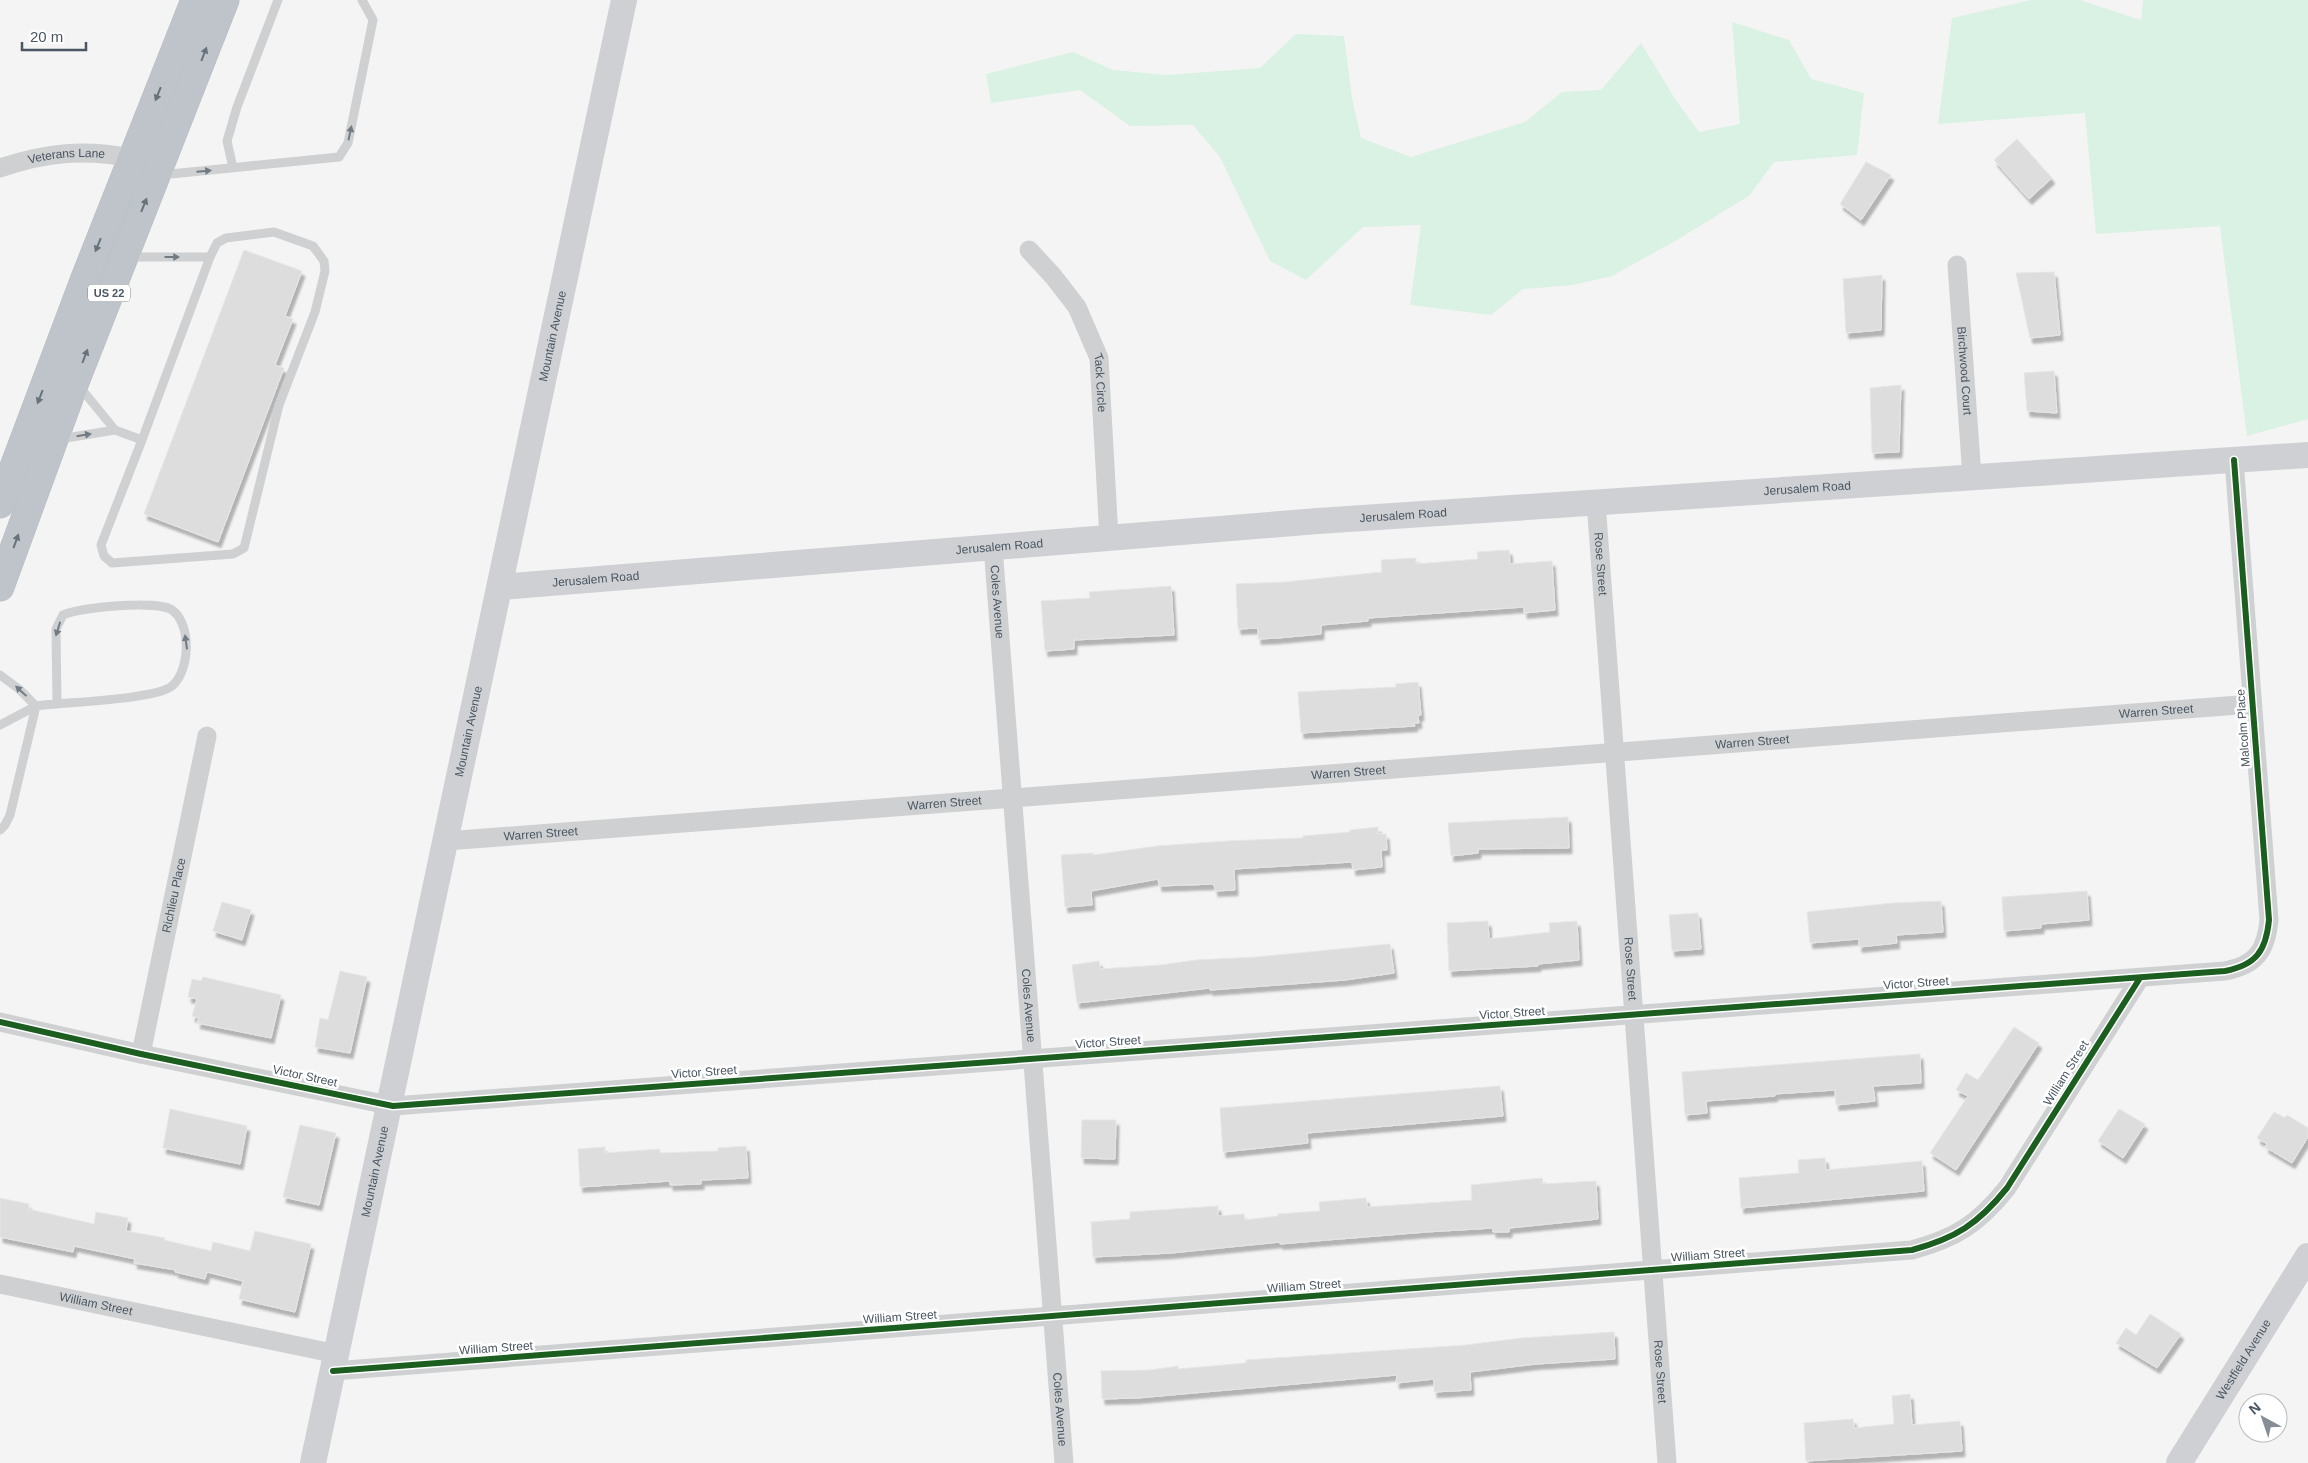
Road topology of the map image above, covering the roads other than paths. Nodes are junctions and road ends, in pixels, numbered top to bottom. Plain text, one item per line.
1 (195, 0) edge
2 (225, 0) edge
3 (278, 0) edge
4 (362, 0) edge
5 (624, 0) edge
6 (133, 158) junction
7 (0, 168) edge
8 (233, 168) junction
9 (156, 175) junction
10 (1029, 250) dead end
11 (210, 257) junction
12 (123, 258) junction
13 (1957, 265) dead end
14 (75, 382) junction
15 (115, 430) junction
16 (53, 440) junction
17 (142, 440) junction
18 (2308, 455) edge
19 (2234, 460) junction
20 (1972, 477) junction
21 (1596, 502) junction
22 (0, 504) edge
23 (1109, 538) junction
24 (993, 547) junction
25 (0, 587) edge
26 (500, 587) junction
27 (0, 675) edge
28 (57, 703) junction
29 (2252, 704) junction
30 (36, 706) junction
31 (0, 726) edge
32 (207, 736) dead end
33 (1615, 753) junction
34 (1012, 798) junction
35 (0, 830) edge
36 (446, 841) junction
37 (2225, 972) joint
38 (2140, 978) junction
39 (1634, 1015) junction
40 (0, 1022) edge
41 (141, 1054) junction
42 (1033, 1059) junction
43 (389, 1105) junction
44 (2308, 1256) edge
45 (1653, 1270) junction
46 (0, 1284) edge
47 (1053, 1316) junction
48 (335, 1363) junction
49 (313, 1463) edge
50 (1064, 1463) edge
51 (1667, 1463) edge
52 (2179, 1463) edge

1 -> 6 highway, US 22
9 -> 2 highway, US 22
3 - 8 lane
8 -> 4 lane
5 - 26 street, Mountain Avenue
6 - 7 street, Veterans Lane
6 -> 22 highway, US 22
9 -> 8 lane
12 -> 9 highway, US 22
10 - 23 street, Tack Circle
12 -> 11 lane
11 - 17 lane
11 - 17 lane
14 -> 12 highway, US 22
13 - 20 street, Birchwood Court
14 - 15 lane
14 - 16 highway, US 22
16 -> 15 lane
15 - 17 lane
25 -> 16 highway, US 22
18 - 19 street, Jerusalem Road
19 - 20 street, Jerusalem Road
19 - 29 street, Malcolm Place
20 - 21 street, Jerusalem Road
21 - 23 street, Jerusalem Road
21 - 33 street, Rose Street
23 - 24 street, Jerusalem Road
24 - 26 street, Jerusalem Road
24 - 34 street, Coles Avenue
26 - 36 street, Mountain Avenue
30 -> 27 lane
28 -> 28 lane
28 - 30 lane
29 - 33 street, Warren Street
29 - 37 street, Malcolm Place
30 - 31 lane
30 - 35 lane
32 - 41 street, Richlieu Place
33 - 34 street, Warren Street
33 - 39 street, Rose Street
34 - 36 street, Warren Street
34 - 42 street, Coles Avenue
36 - 43 street, Mountain Avenue
37 - 38 street, Victor Street
38 - 39 street, Victor Street
38 - 45 street, William Street
39 - 42 street, Victor Street
39 - 45 street, Rose Street
40 - 41 street, Victor Street
41 - 43 street, Victor Street
42 - 43 street, Victor Street
42 - 47 street, Coles Avenue
43 - 48 street, Mountain Avenue
44 - 52 street, Westfield Avenue
45 - 47 street, William Street
45 - 51 street, Rose Street
46 - 48 street, William Street
47 - 48 street, William Street
47 - 50 street, Coles Avenue
48 - 49 street, Mountain Avenue

